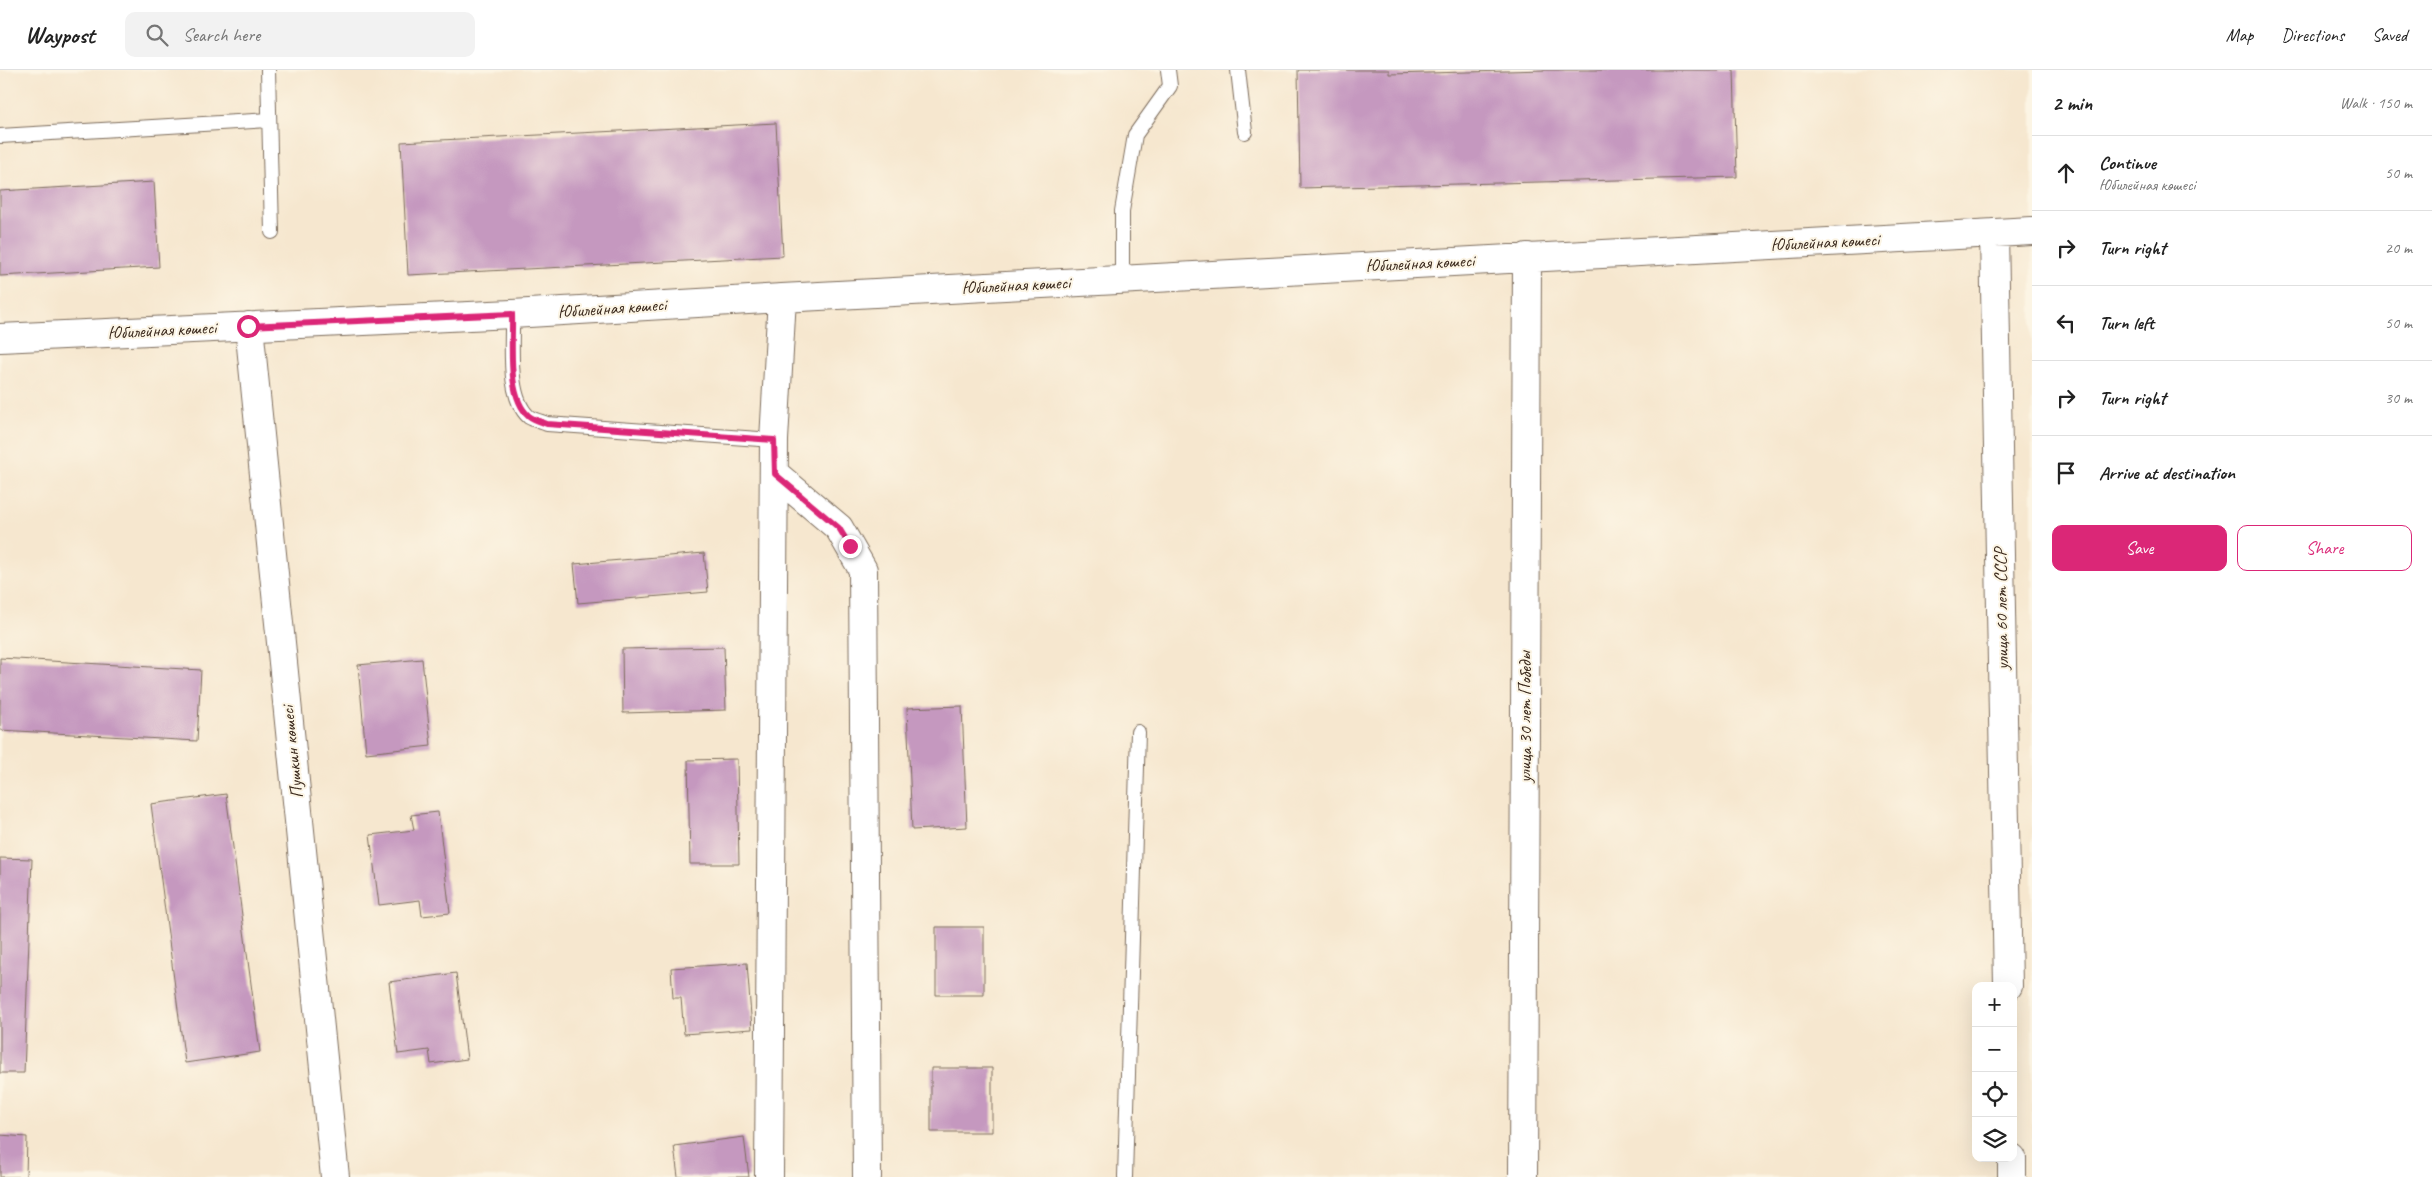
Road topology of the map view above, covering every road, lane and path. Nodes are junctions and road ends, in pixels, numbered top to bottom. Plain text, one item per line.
1 (268, 70) edge
2 (1168, 70) edge
3 (1238, 70) edge
4 (269, 120) junction
5 (1245, 132) dead end
6 (0, 136) edge
7 (2032, 231) edge
8 (272, 232) dead end
9 (1994, 233) junction
10 (1527, 257) junction
11 (1122, 279) junction
12 (782, 298) junction
13 (512, 314) junction
14 (248, 326) junction
15 (0, 338) edge
16 (774, 440) junction
17 (775, 474) junction
18 (1138, 732) dead end
19 (2008, 982) edge
20 (2012, 1162) edge
21 (335, 1177) edge
22 (769, 1177) edge
23 (867, 1177) edge
24 (1125, 1177) edge
25 (1523, 1177) edge
26 (2012, 1177) edge

1 - 4 lane
2 - 11 lane
3 - 5 lane
4 - 6 lane
4 - 8 lane
7 - 9 street, Юбилейная көшесі
9 - 10 street, Юбилейная көшесі
9 - 19 street, улица 60 лет СССР
10 - 11 street, Юбилейная көшесі
10 - 25 street, улица 30 лет Победы
11 - 12 street, Юбилейная көшесі
12 - 13 street, Юбилейная көшесі
12 - 16 street
13 - 14 street, Юбилейная көшесі
13 - 16 lane
14 - 15 street, Юбилейная көшесі
14 - 21 street, Пушкин көшесі
16 - 17 street
17 - 22 street
17 - 23 street
18 - 24 lane
20 - 26 street

